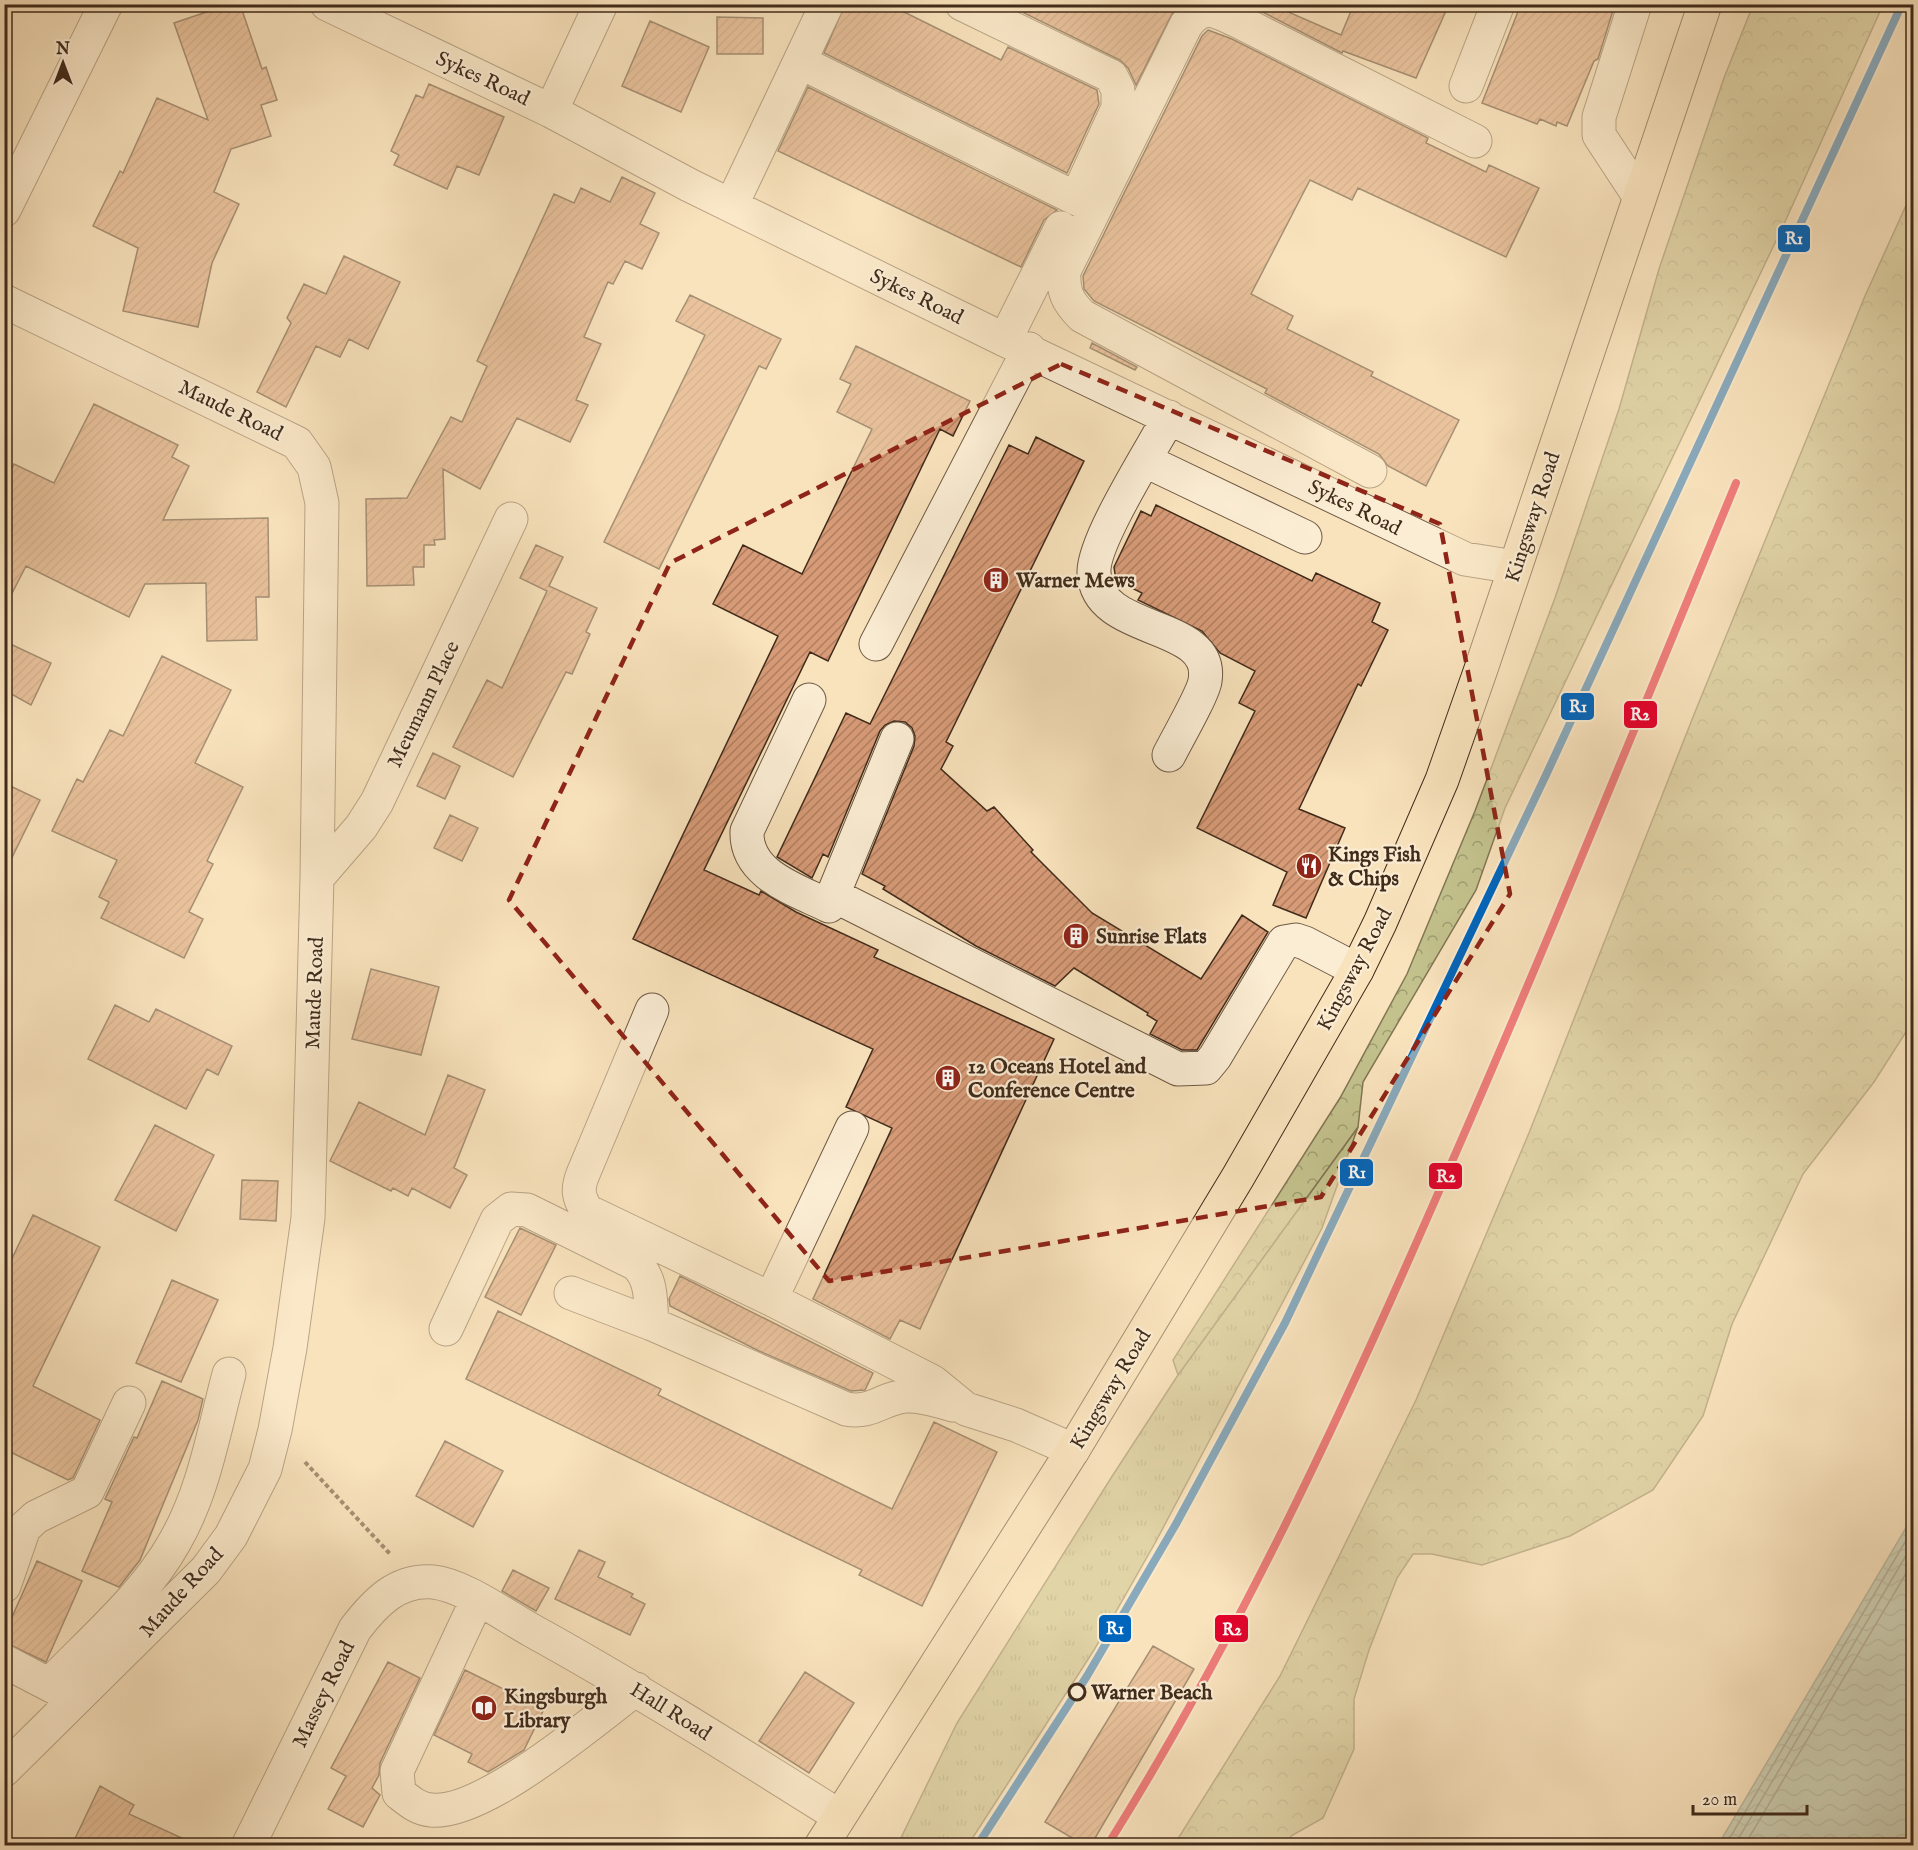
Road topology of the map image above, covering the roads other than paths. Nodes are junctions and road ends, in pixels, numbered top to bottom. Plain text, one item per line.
1 (106, 4) edge
2 (327, 4) edge
3 (601, 4) edge
4 (826, 4) edge
5 (962, 4) edge
6 (1498, 4) edge
7 (1635, 4) edge
8 (1705, 4) edge
9 (800, 62) junction
10 (1466, 86) dead end
11 (552, 111) junction
12 (1475, 141) dead end
13 (1639, 196) junction
14 (1077, 199) junction
15 (732, 204) junction
16 (4, 210) edge
17 (4, 301) edge
18 (1017, 344) junction
19 (1152, 352) junction
20 (1132, 401) junction
21 (1169, 417) junction
22 (1146, 461) junction
23 (1370, 471) dead end
24 (512, 519) dead end
25 (1305, 537) dead end
26 (1515, 567) junction
27 (876, 644) dead end
28 (809, 700) dead end
29 (897, 739) dead end
30 (1169, 754) dead end
31 (317, 878) junction
32 (833, 895) junction
33 (1357, 970) junction
34 (652, 1010) dead end
35 (852, 1128) dead end
36 (571, 1293) dead end
37 (771, 1299) junction
38 (652, 1324) junction
39 (446, 1329) dead end
40 (229, 1374) dead end
41 (129, 1402) dead end
42 (966, 1409) junction
43 (1073, 1450) junction
44 (426, 1582) joint
45 (4, 1586) edge
46 (477, 1600) junction
47 (4, 1661) edge
48 (636, 1689) junction
49 (63, 1692) junction
50 (4, 1770) edge
51 (839, 1816) junction
52 (248, 1845) edge
53 (821, 1845) edge

1 - 16 street
2 - 11 street, Sykes Road
3 - 11 street
4 - 9 street
5 - 14 street
6 - 10 street
7 - 13 street
8 - 13 main road, Kingsway Road
9 - 14 street
9 - 15 street
11 - 15 street, Sykes Road
12 - 19 street
13 - 26 main road, Kingsway Road
14 - 18 street
15 - 18 street, Sykes Road
17 - 31 street, Maude Road
18 - 20 street, Sykes Road
18 - 27 street
19 - 20 street
19 - 23 street
20 - 21 street, Sykes Road
21 - 22 street
21 - 26 street, Sykes Road
22 - 25 street
22 - 30 street
24 - 31 street, Meumann Place
26 - 33 main road, Kingsway Road
28 - 32 street
29 - 32 street
31 - 49 street, Maude Road
32 - 33 street
33 - 43 main road, Kingsway Road
34 - 37 street
35 - 37 street
36 - 38 street
37 - 42 street
38 - 39 street
38 - 42 street
40 - 49 street
41 - 45 street
42 - 43 street
43 - 51 main road, Kingsway Road
44 - 46 street, Hall Road
44 - 52 street, Massey Road
46 - 48 street, Hall Road
46 - 48 street
47 - 49 street
48 - 51 street, Hall Road
49 - 50 street, Maude Road
51 - 53 main road, Kingsway Road

